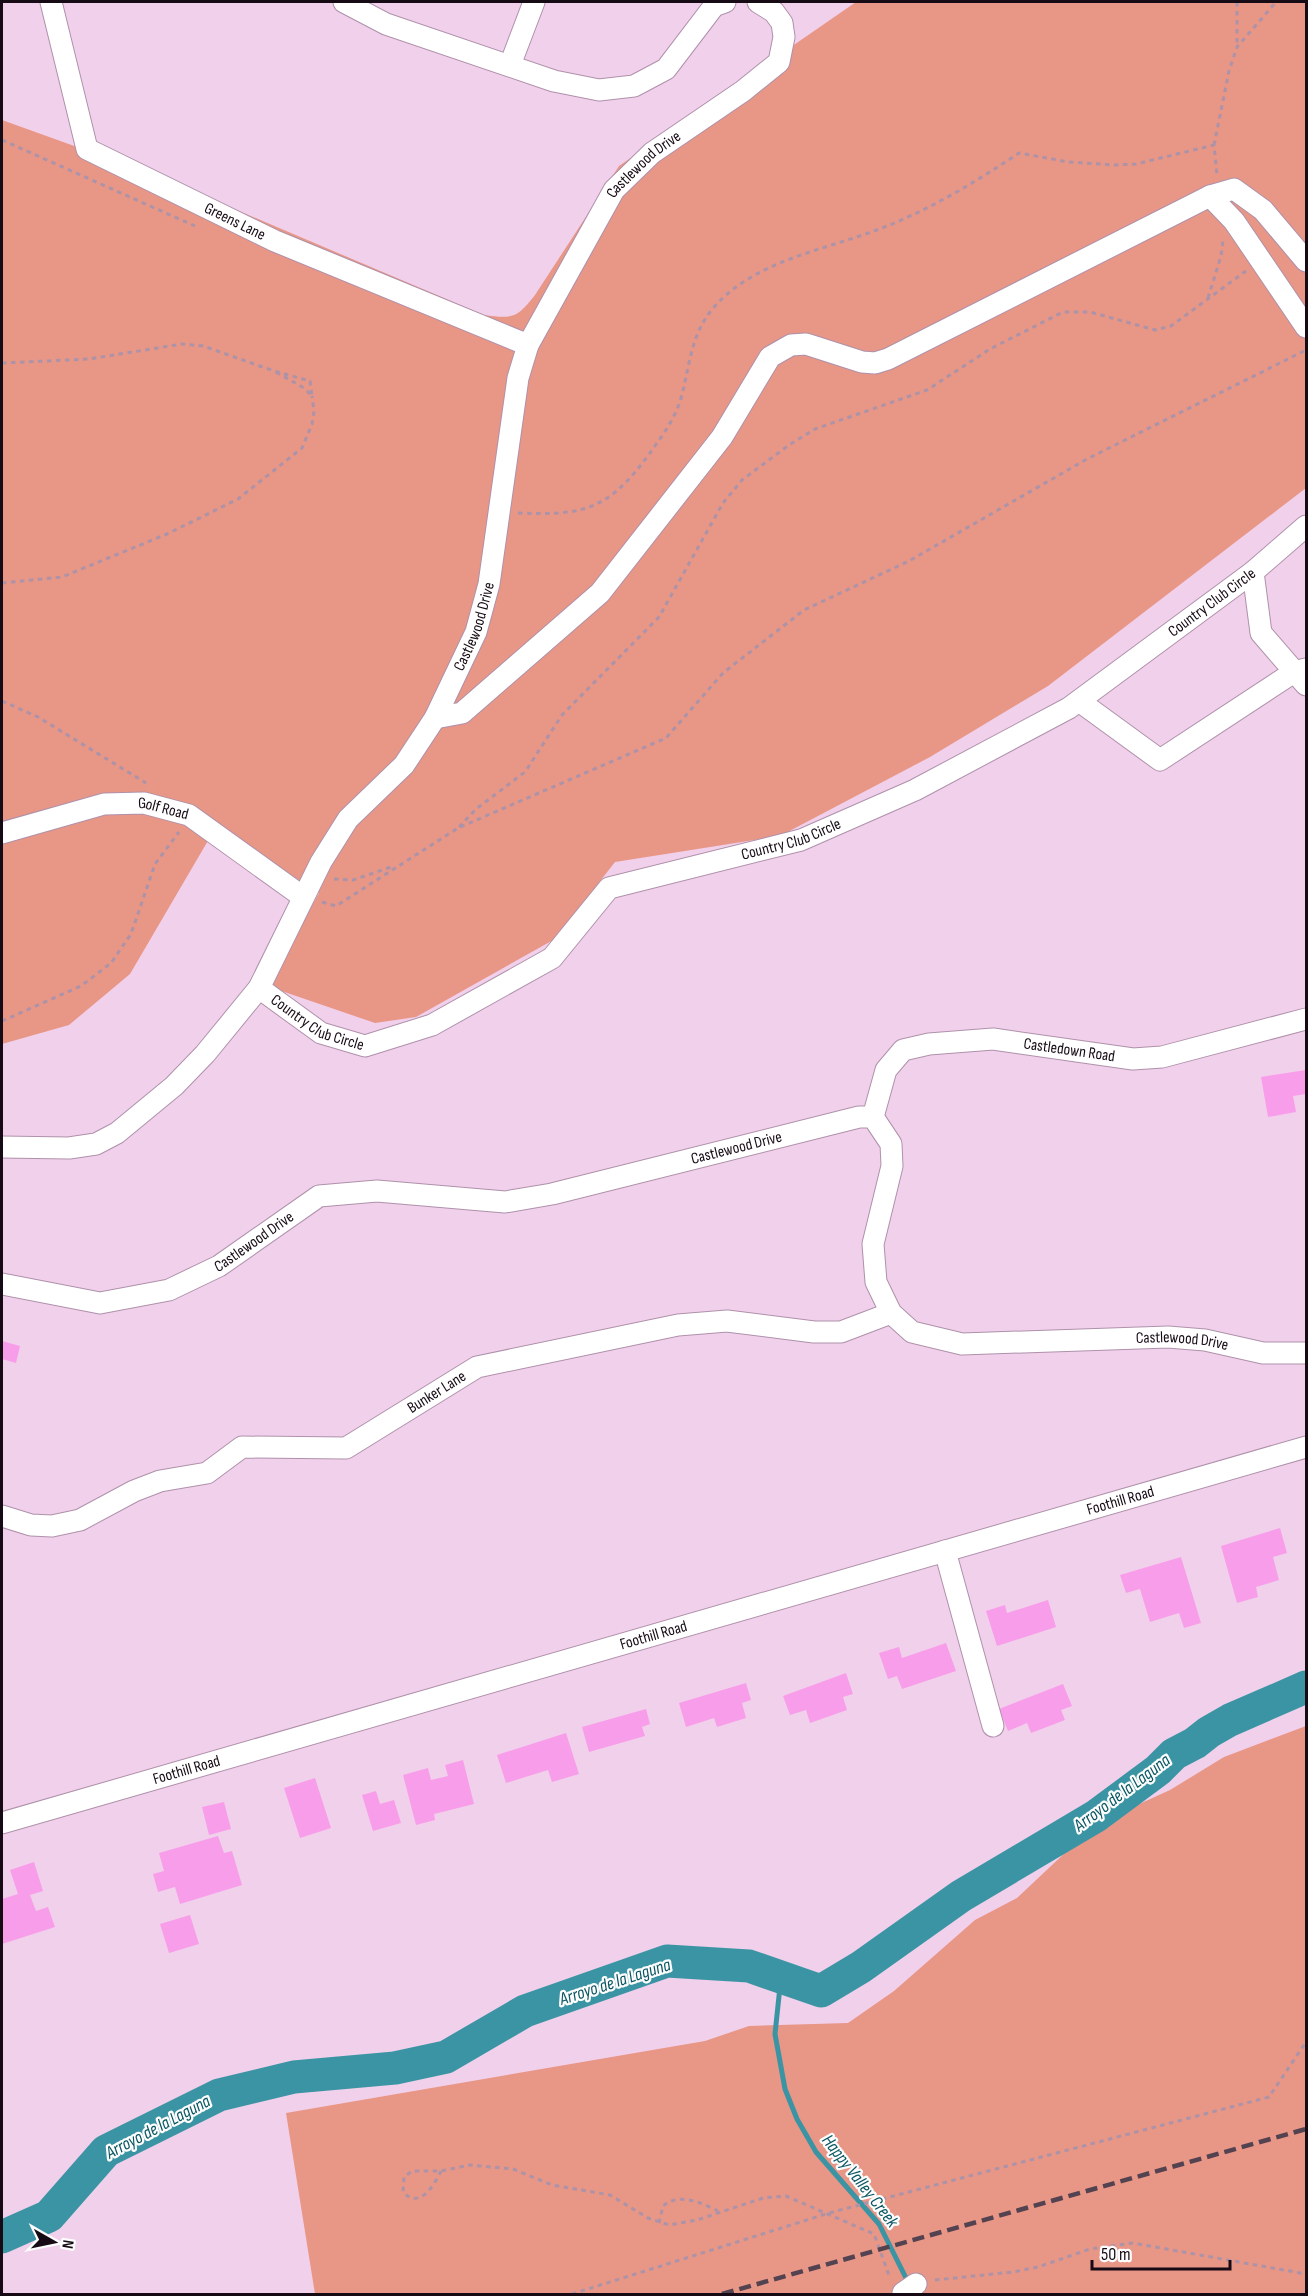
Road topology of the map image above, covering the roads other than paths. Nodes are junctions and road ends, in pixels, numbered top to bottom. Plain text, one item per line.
1 (51, 2) edge
2 (344, 2) edge
3 (534, 2) edge
4 (725, 2) edge
5 (759, 2) edge
6 (510, 65) junction
7 (1219, 200) junction
8 (1306, 261) edge
9 (1306, 327) edge
10 (528, 345) junction
11 (1306, 526) edge
12 (1252, 572) junction
13 (1302, 675) edge
14 (1079, 701) junction
15 (435, 718) junction
16 (2, 833) edge
17 (308, 897) junction
18 (259, 988) junction
19 (1306, 1019) edge
20 (873, 1117) junction
21 (2, 1147) edge
22 (2, 1284) edge
23 (891, 1313) junction
24 (1306, 1353) edge
25 (1306, 1447) edge
26 (2, 1516) edge
27 (945, 1551) junction
28 (993, 1726) dead end
29 (2, 1823) edge

1 - 10 street, Greens Lane
2 - 6 street
3 - 6 street
4 - 6 street
5 - 10 street, Castlewood Drive
7 - 8 street
7 - 9 street
7 - 15 street
10 - 15 street, Castlewood Drive
11 - 12 street, Country Club Circle
12 - 13 street
12 - 14 street, Country Club Circle
13 - 14 street
14 - 18 street, Country Club Circle
15 - 17 street, Castlewood Drive
16 - 17 street, Golf Road
17 - 18 street, Castlewood Drive
18 - 21 street, Castlewood Drive
19 - 20 street, Castledown Road
20 - 22 street, Castlewood Drive
20 - 23 street, Castlewood Drive
23 - 24 street, Castlewood Drive
23 - 26 street, Bunker Lane
25 - 27 street, Foothill Road
27 - 28 street
27 - 29 street, Foothill Road

